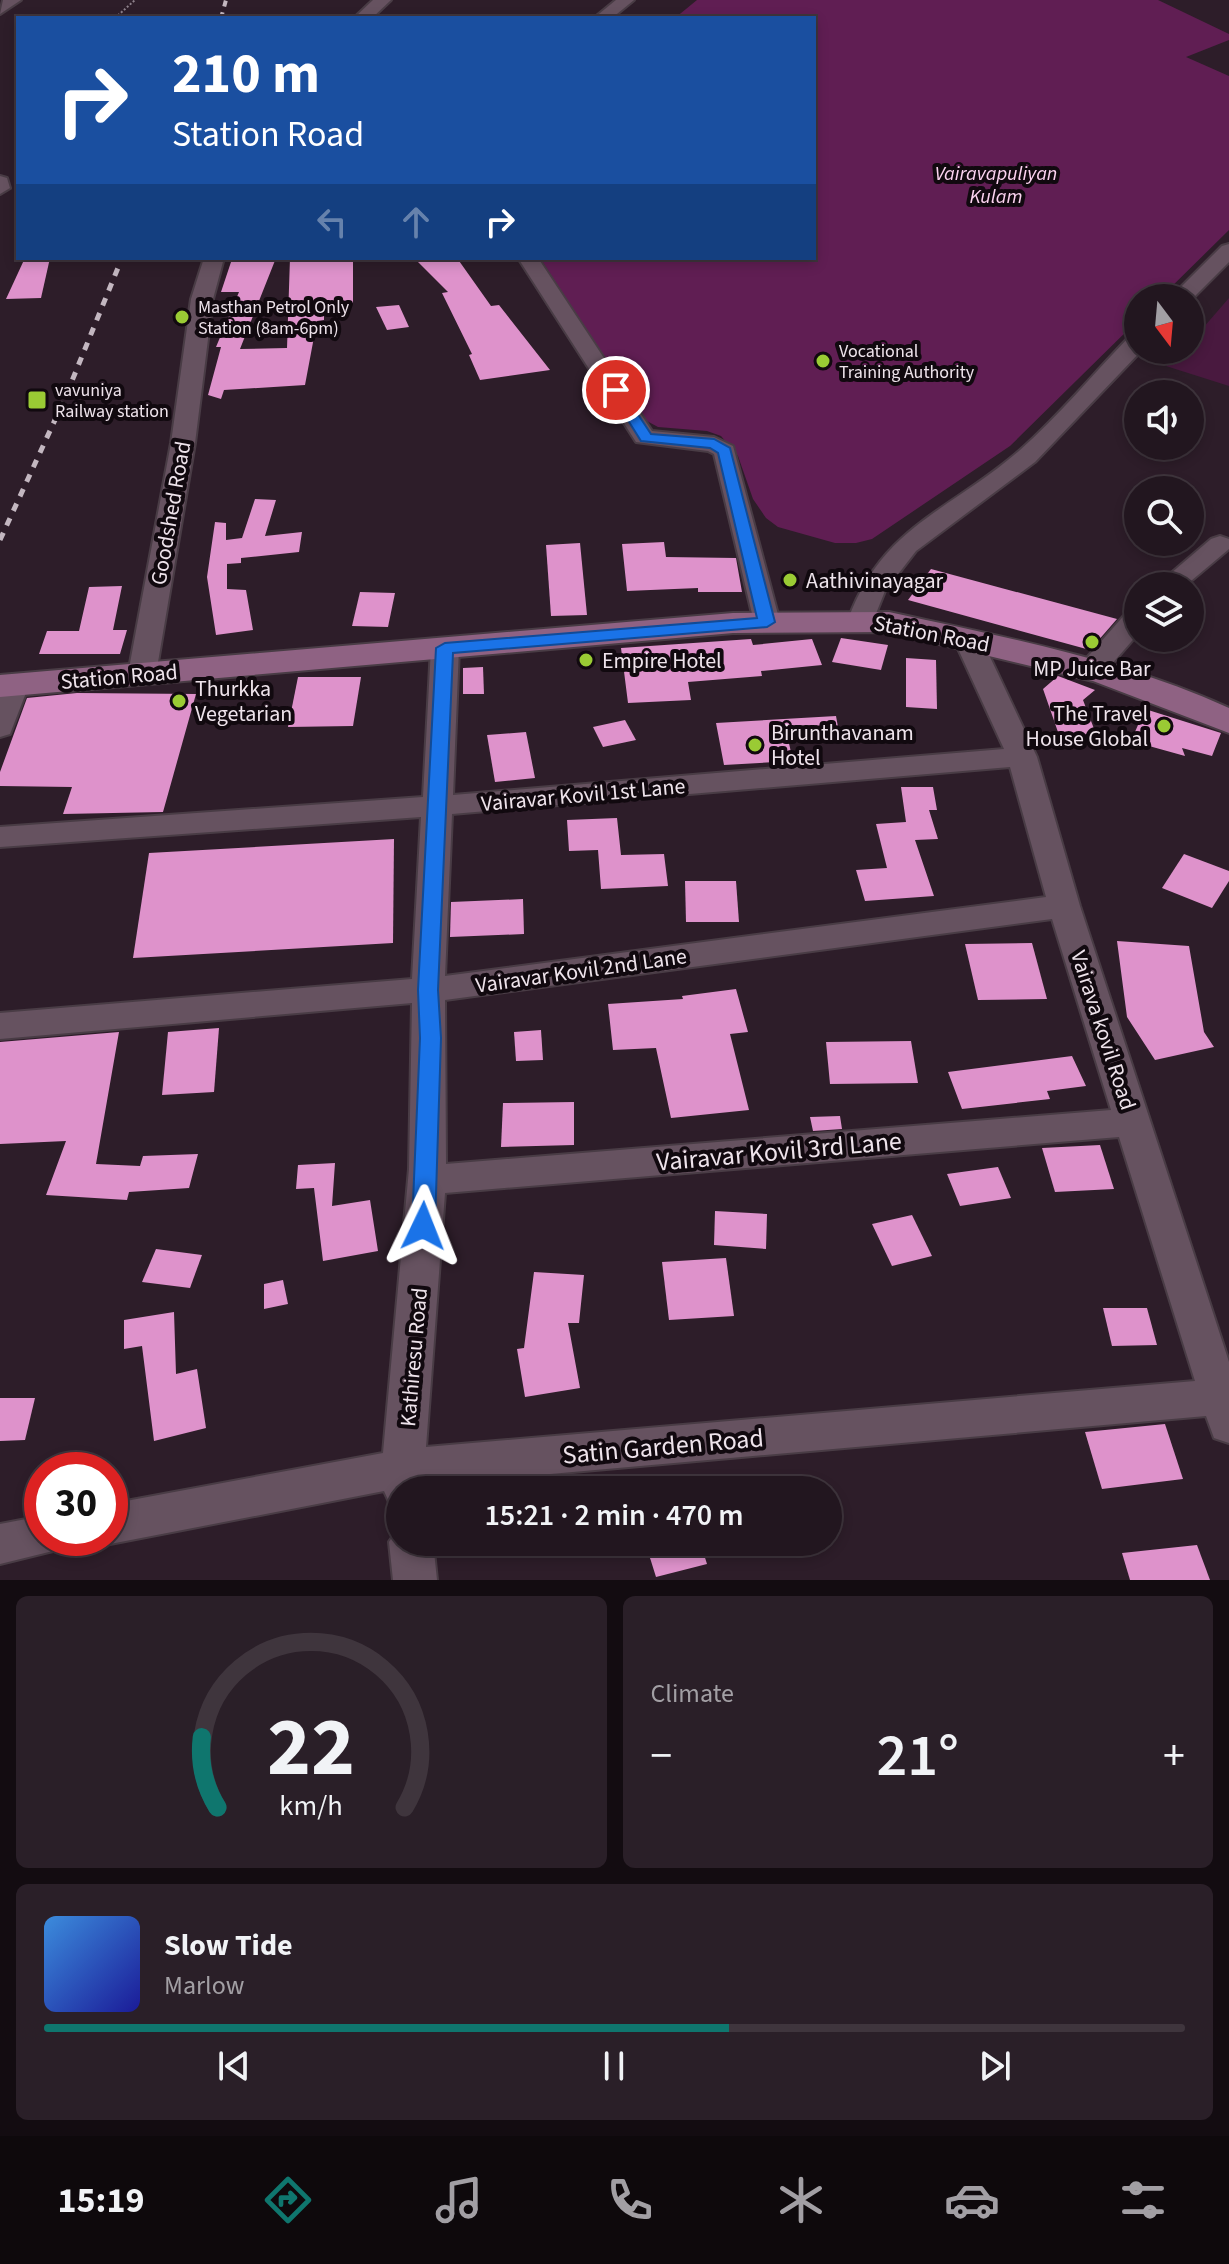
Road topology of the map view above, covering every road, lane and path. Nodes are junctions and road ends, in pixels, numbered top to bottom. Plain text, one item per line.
1 (13, 0) edge
2 (135, 0) edge
3 (383, 0) edge
4 (626, 0) edge
5 (0, 9) edge
6 (117, 16) edge
7 (364, 16) edge
8 (605, 16) edge
9 (1229, 250) edge
10 (213, 260) edge
11 (529, 260) edge
12 (1195, 284) edge
13 (1124, 356) edge
14 (1220, 544) dead end
15 (1186, 572) edge
16 (861, 620) junction
17 (767, 622) junction
18 (1124, 633) edge
19 (968, 640) junction
20 (445, 648) junction
21 (1093, 668) junction
22 (142, 674) junction
23 (8, 686) edge
24 (1229, 722) edge
25 (0, 728) edge
26 (1022, 757) junction
27 (436, 806) junction
28 (0, 837) edge
29 (1064, 906) junction
30 (428, 990) junction
31 (0, 1026) edge
32 (1134, 1122) junction
33 (425, 1180) junction
34 (1225, 1411) edge
35 (404, 1476) edge
36 (440, 1476) edge
37 (386, 1482) edge
38 (128, 1521) edge
39 (24, 1539) edge
40 (0, 1544) edge
41 (412, 1556) edge
42 (415, 1580) edge

1 - 5 street
2 - 6 path
3 - 7 street
4 - 8 street
9 - 12 street
10 - 22 street, Goodshed Road
11 - 17 street
13 - 16 street
14 - 15 street
16 - 17 main road, Station Road
16 - 19 main road, Station Road
17 - 20 main road, Station Road
18 - 21 street
19 - 21 main road, Station Road
19 - 26 street, Vairava kovil Road
20 - 22 main road, Station Road
20 - 27 street, Kathiresu Road
21 - 24 main road, Station Road
22 - 23 main road, Station Road
23 - 25 street
26 - 27 street, Vairavar Kovil 1st Lane
26 - 29 street, Vairava kovil Road
27 - 28 street, Vairavar Kovil 1st Lane
27 - 30 street, Kathiresu Road
29 - 30 street, Vairavar Kovil 2nd Lane
29 - 32 street, Vairava kovil Road
30 - 31 street, Vairavar Kovil 2nd Lane
30 - 33 street, Kathiresu Road
32 - 33 street, Vairavar Kovil 3rd Lane
32 - 34 street, Vairava kovil Road
33 - 35 street, Kathiresu Road
34 - 36 street, Satin Garden Road
37 - 38 street, Satin Garden Road
39 - 40 street
41 - 42 street

